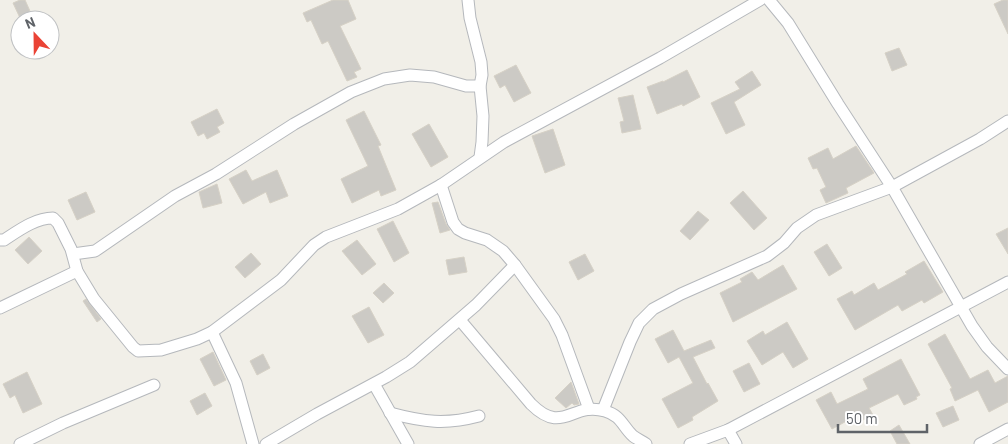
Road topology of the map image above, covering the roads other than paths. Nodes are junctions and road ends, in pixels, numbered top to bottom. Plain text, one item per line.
1 (468, 0) edge
2 (760, 0) edge
3 (769, 0) edge
4 (480, 86) junction
5 (1008, 121) edge
6 (480, 157) junction
7 (441, 185) junction
8 (892, 187) junction
9 (0, 240) edge
10 (73, 254) junction
11 (516, 264) junction
12 (77, 271) junction
13 (1008, 282) edge
14 (0, 308) edge
15 (962, 308) junction
16 (460, 320) junction
17 (212, 332) junction
18 (1008, 369) edge
19 (374, 384) junction
20 (154, 386) dead end
21 (589, 409) junction
22 (604, 410) junction
23 (390, 412) junction
24 (479, 416) dead end
25 (1008, 429) edge
26 (728, 430) junction
27 (20, 444) edge
28 (252, 444) edge
29 (266, 444) edge
30 (408, 444) edge
31 (646, 444) edge
32 (690, 444) edge
33 (736, 444) edge
34 (980, 444) edge

1 - 4 street
2 - 6 street
3 - 8 street
4 - 6 street
4 - 10 street
5 - 8 street
6 - 7 street
7 - 11 street
7 - 17 street
8 - 15 street
8 - 22 street
9 - 10 street
10 - 12 street
11 - 16 street
11 - 21 street
12 - 14 street
12 - 17 street
13 - 15 street
15 - 18 street
15 - 26 street
16 - 19 street
16 - 21 street
17 - 28 street
19 - 23 street
19 - 29 street
20 - 27 street
21 - 22 street
22 - 31 street
23 - 24 street
23 - 30 street
25 - 34 street
26 - 32 street
26 - 33 street

